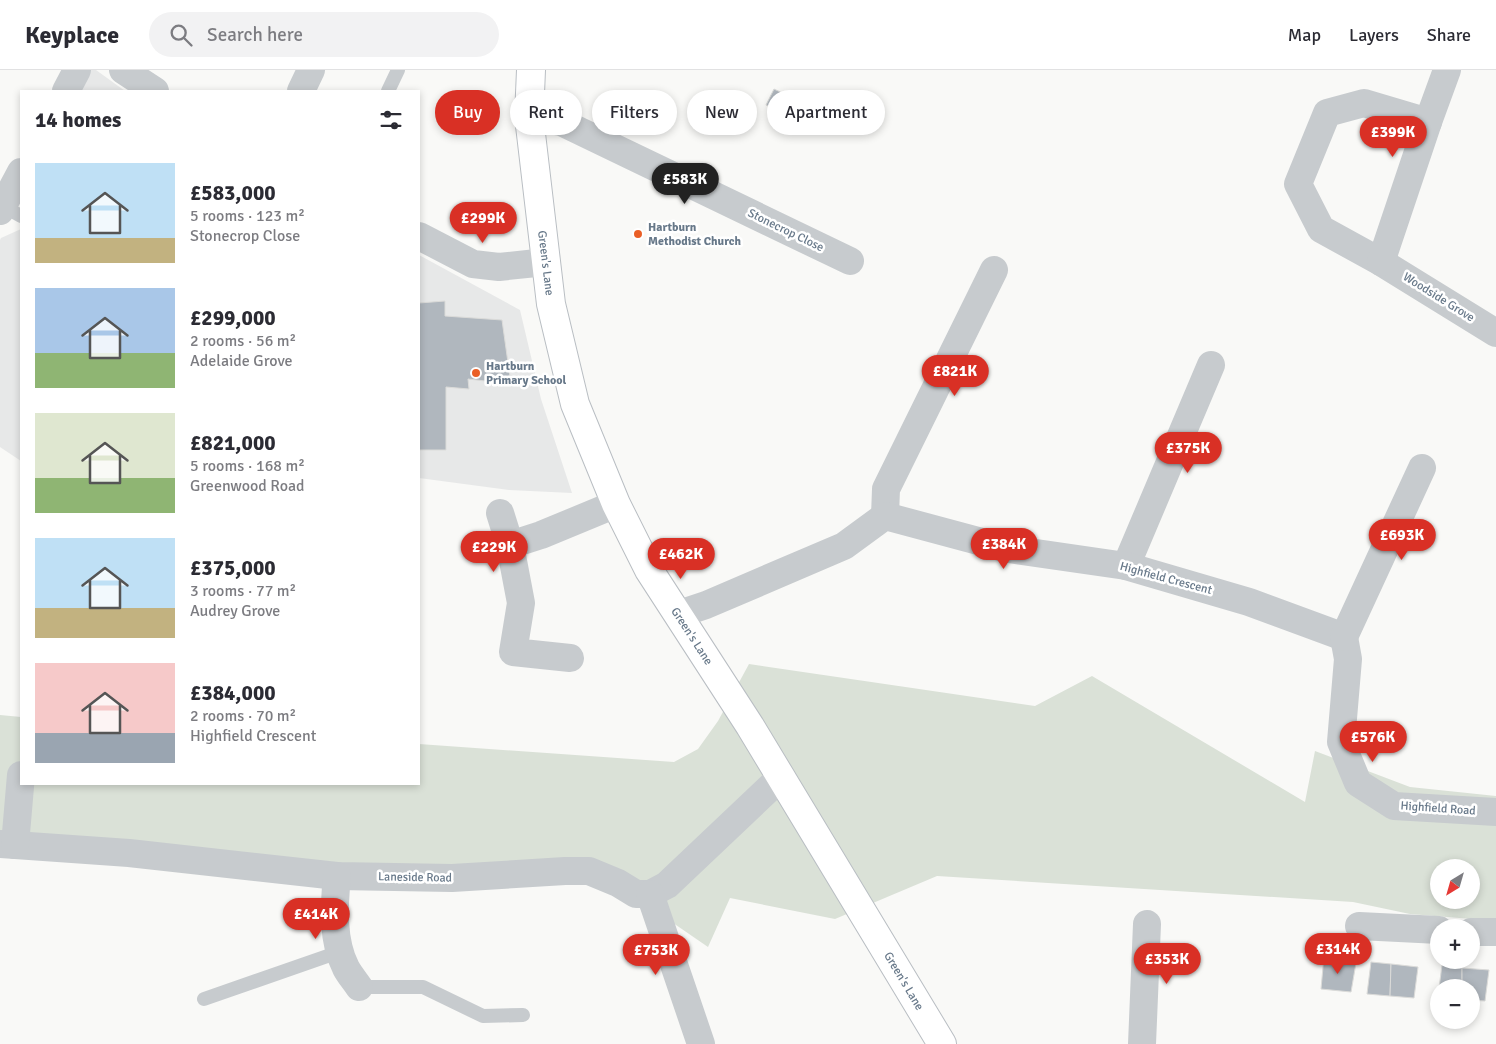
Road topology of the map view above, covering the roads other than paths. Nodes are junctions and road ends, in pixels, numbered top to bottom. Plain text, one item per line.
1 (77, 70) edge
2 (123, 70) edge
3 (311, 70) edge
4 (398, 70) edge
5 (531, 70) edge
6 (1447, 70) edge
7 (67, 90) edge
8 (153, 90) edge
9 (301, 90) edge
10 (388, 90) edge
11 (530, 90) edge
12 (1428, 122) junction
13 (582, 132) edge
14 (531, 135) edge
15 (20, 175) edge
16 (8, 211) edge
17 (420, 237) edge
18 (850, 261) dead end
19 (546, 262) junction
20 (1381, 262) junction
21 (994, 270) dead end
22 (1496, 333) edge
23 (1211, 365) dead end
24 (1422, 468) dead end
25 (616, 504) junction
26 (500, 513) dead end
27 (885, 516) junction
28 (510, 545) junction
29 (1126, 566) junction
30 (679, 614) junction
31 (1344, 637) junction
32 (570, 658) dead end
33 (781, 777) junction
34 (20, 780) edge
35 (1496, 812) edge
36 (7, 844) edge
37 (337, 876) junction
38 (650, 894) junction
39 (1373, 920) dead end
40 (1147, 924) dead end
41 (1430, 929) edge
42 (1480, 932) edge
43 (1496, 932) edge
44 (339, 952) junction
45 (359, 987) joint
46 (204, 999) dead end
47 (523, 1015) dead end
48 (701, 1044) edge
49 (942, 1044) edge
50 (1142, 1044) edge

1 - 7 street
2 - 8 street
3 - 9 street
4 - 10 lane
5 - 11 street, Green's Lane
6 - 12 street
12 - 20 street
12 - 20 street, Woodside Grove
13 - 18 street, Stonecrop Close
14 - 19 street, Green's Lane
15 - 16 street
17 - 19 street
19 - 25 street, Green's Lane
20 - 22 street, Woodside Grove
21 - 27 street
23 - 29 street
24 - 31 street
25 - 28 street
25 - 30 street, Green's Lane
26 - 28 street
27 - 29 street, Highfield Crescent
27 - 30 street
28 - 32 street
29 - 31 street, Highfield Crescent
30 - 33 street, Green's Lane
31 - 35 street, Highfield Road
33 - 38 street
33 - 49 street, Green's Lane
34 - 36 street
36 - 37 street, Laneside Road
37 - 38 street, Laneside Road
37 - 44 street
38 - 48 street
39 - 41 street
40 - 50 street
42 - 43 street
44 - 45 street
44 - 46 lane
45 - 47 lane

